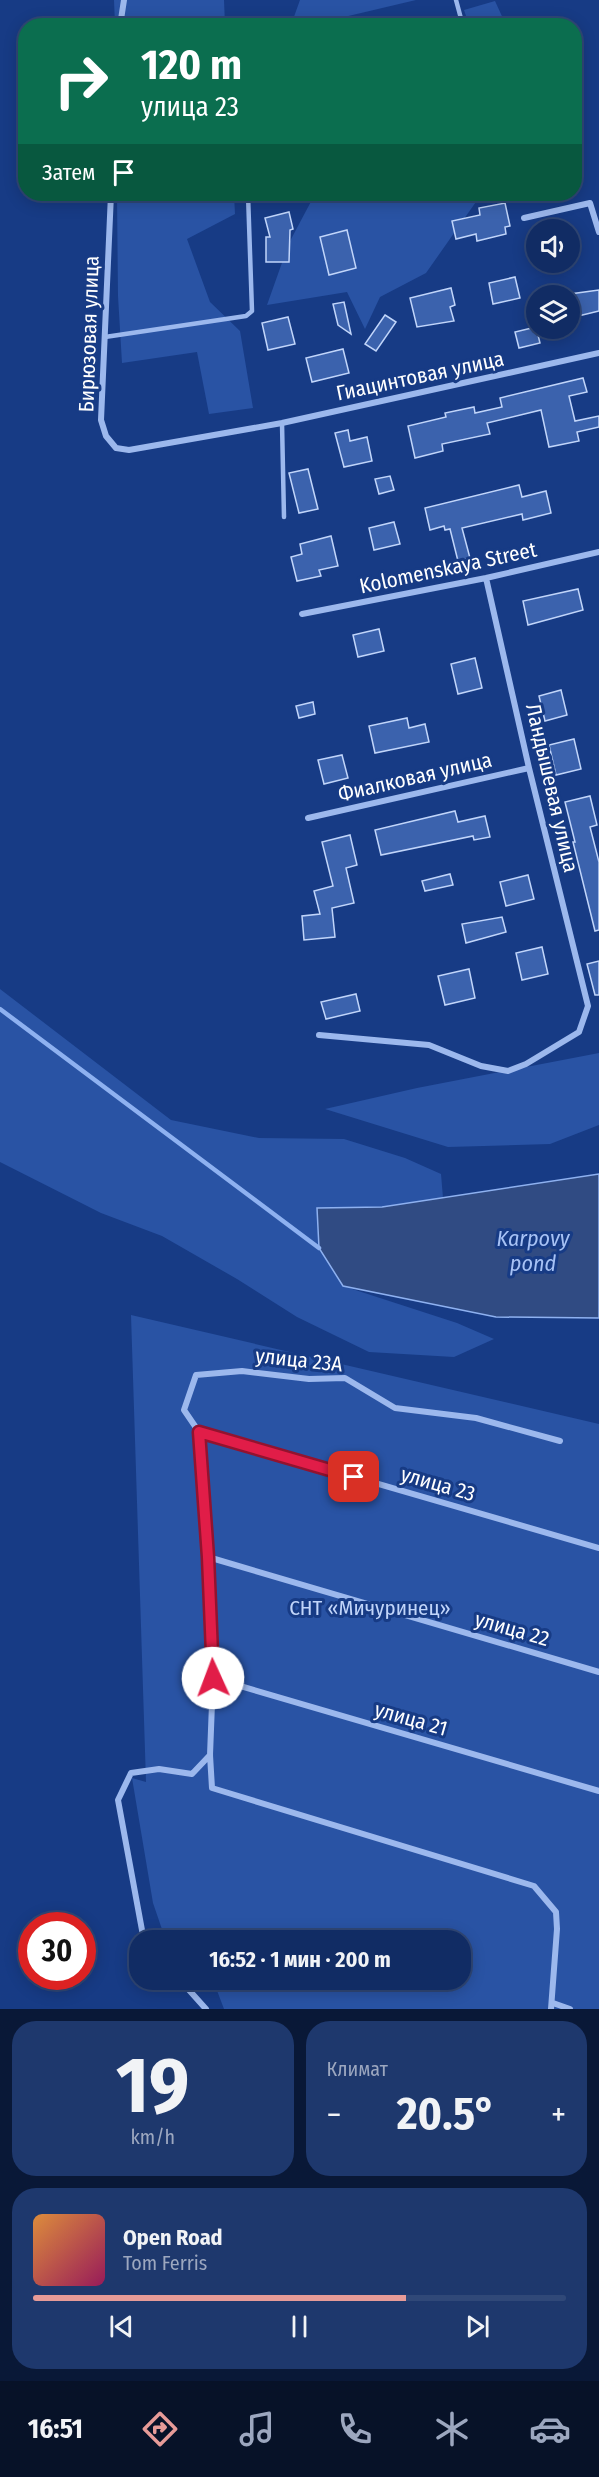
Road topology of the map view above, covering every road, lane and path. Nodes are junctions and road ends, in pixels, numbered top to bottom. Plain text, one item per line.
1 (124, 0) edge
2 (456, 0) edge
3 (121, 18) edge
4 (461, 18) edge
5 (111, 201) edge
6 (248, 201) edge
7 (524, 218) dead end
8 (599, 232) edge
9 (105, 337) junction
10 (599, 353) edge
11 (282, 423) junction
12 (284, 517) dead end
13 (599, 552) edge
14 (486, 578) junction
15 (302, 614) dead end
16 (529, 768) junction
17 (308, 818) dead end
18 (319, 1035) dead end
19 (199, 1432) junction
20 (560, 1441) dead end
21 (599, 1548) edge
22 (208, 1557) junction
23 (599, 1672) edge
24 (213, 1678) junction
25 (210, 1755) junction
26 (599, 1791) edge
27 (142, 1930) edge
28 (189, 1990) edge
29 (552, 2006) edge
30 (206, 2009) edge
31 (570, 2009) edge

1 - 3 street
2 - 4 lane
5 - 9 street, Бирюзовая улица
6 - 9 lane
7 - 8 street
9 - 11 street, Бирюзовая улица
10 - 11 street, Гиацинтовая улица
11 - 12 lane
13 - 14 street, Kolomenskaya Street
14 - 15 street, Kolomenskaya Street
14 - 16 street, Ландышевая улица
16 - 17 street, Фиалковая улица
16 - 18 street, Ландышевая улица
19 - 20 street, улица 23А
19 - 21 street, улица 23
19 - 22 street
22 - 23 street, улица 22
22 - 24 street
24 - 25 street
24 - 26 street, улица 21
25 - 27 street
25 - 29 street
28 - 30 street
29 - 31 street

